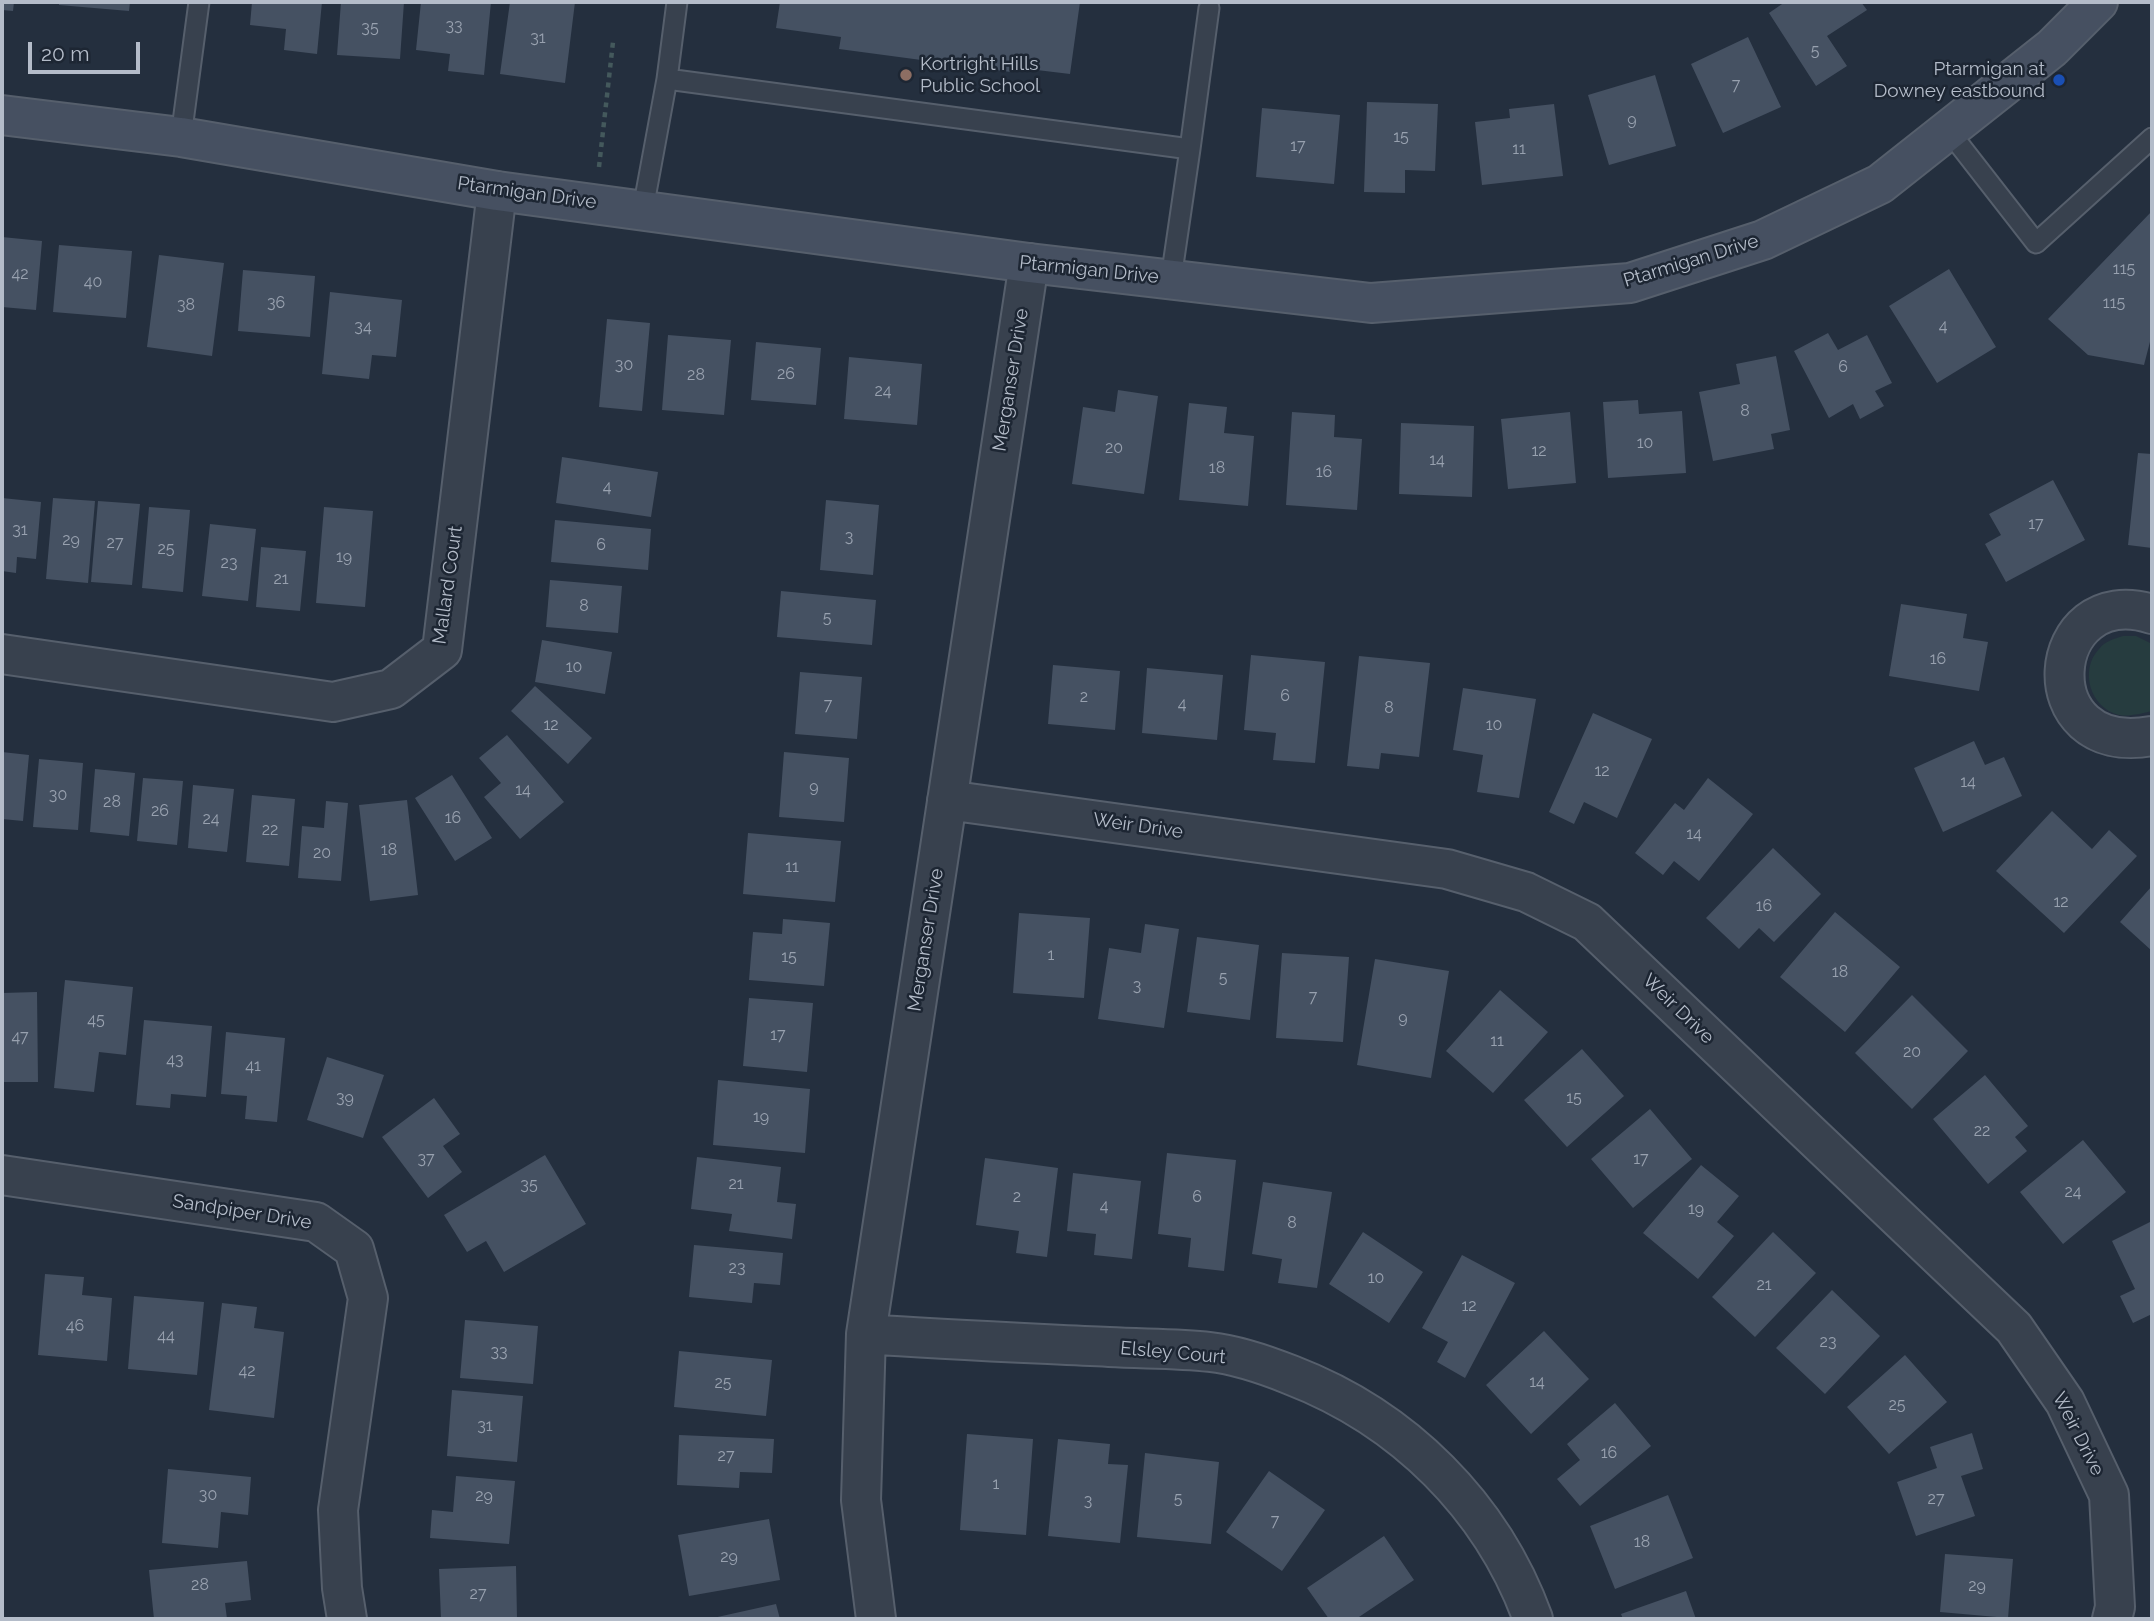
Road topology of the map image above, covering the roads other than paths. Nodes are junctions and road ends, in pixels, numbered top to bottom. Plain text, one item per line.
1 (199, 2) edge
2 (677, 2) edge
3 (2098, 2) edge
4 (1209, 8) dead end
5 (667, 79) junction
6 (2, 114) edge
7 (1948, 130) junction
8 (181, 137) junction
9 (2152, 138) edge
10 (1191, 149) junction
11 (497, 191) junction
12 (643, 209) junction
13 (1029, 263) junction
14 (1171, 279) junction
15 (2152, 614) edge
16 (2, 654) edge
17 (2152, 736) edge
18 (947, 800) junction
19 (2, 1175) edge
20 (866, 1334) junction
21 (347, 1619) edge
22 (876, 1619) edge
23 (1533, 1619) edge
24 (2112, 1619) edge

1 - 8 lane
2 - 5 lane
3 - 7 street, Ptarmigan Drive
4 - 10 lane
5 - 10 lane
5 - 12 lane
6 - 8 street, Ptarmigan Drive
7 - 9 lane
7 - 14 street, Ptarmigan Drive
8 - 11 street, Ptarmigan Drive
10 - 14 lane
11 - 12 street, Ptarmigan Drive
11 - 16 street, Mallard Court
12 - 13 street, Ptarmigan Drive
13 - 14 street, Ptarmigan Drive
13 - 18 street, Merganser Drive
15 - 17 street
18 - 20 street, Merganser Drive
18 - 24 street, Weir Drive
19 - 21 street, Sandpiper Drive
20 - 22 street, Merganser Drive
20 - 23 street, Elsley Court

